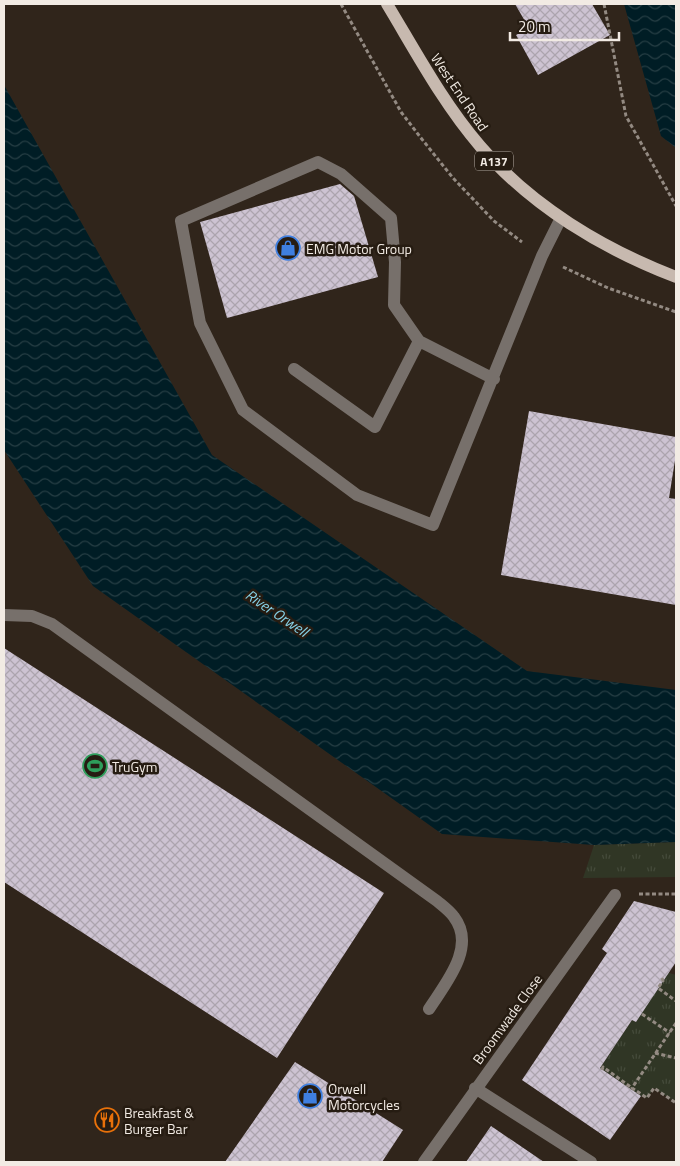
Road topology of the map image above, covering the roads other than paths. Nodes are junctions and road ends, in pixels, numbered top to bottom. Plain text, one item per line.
1 (387, 4) edge
2 (561, 218) junction
3 (676, 277) edge
4 (419, 341) junction
5 (294, 368) dead end
6 (494, 379) junction
7 (4, 615) edge
8 (615, 895) road end
9 (428, 1009) dead end
10 (475, 1088) junction
11 (424, 1162) edge
12 (591, 1162) edge

1 - 2 main road, West End Road / A137
2 - 3 main road, West End Road / A137
2 - 6 street
4 - 5 street
4 - 6 street
4 - 6 street
7 - 9 street
8 - 10 street, Broomwade Close
10 - 11 street, Broomwade Close
10 - 12 street

